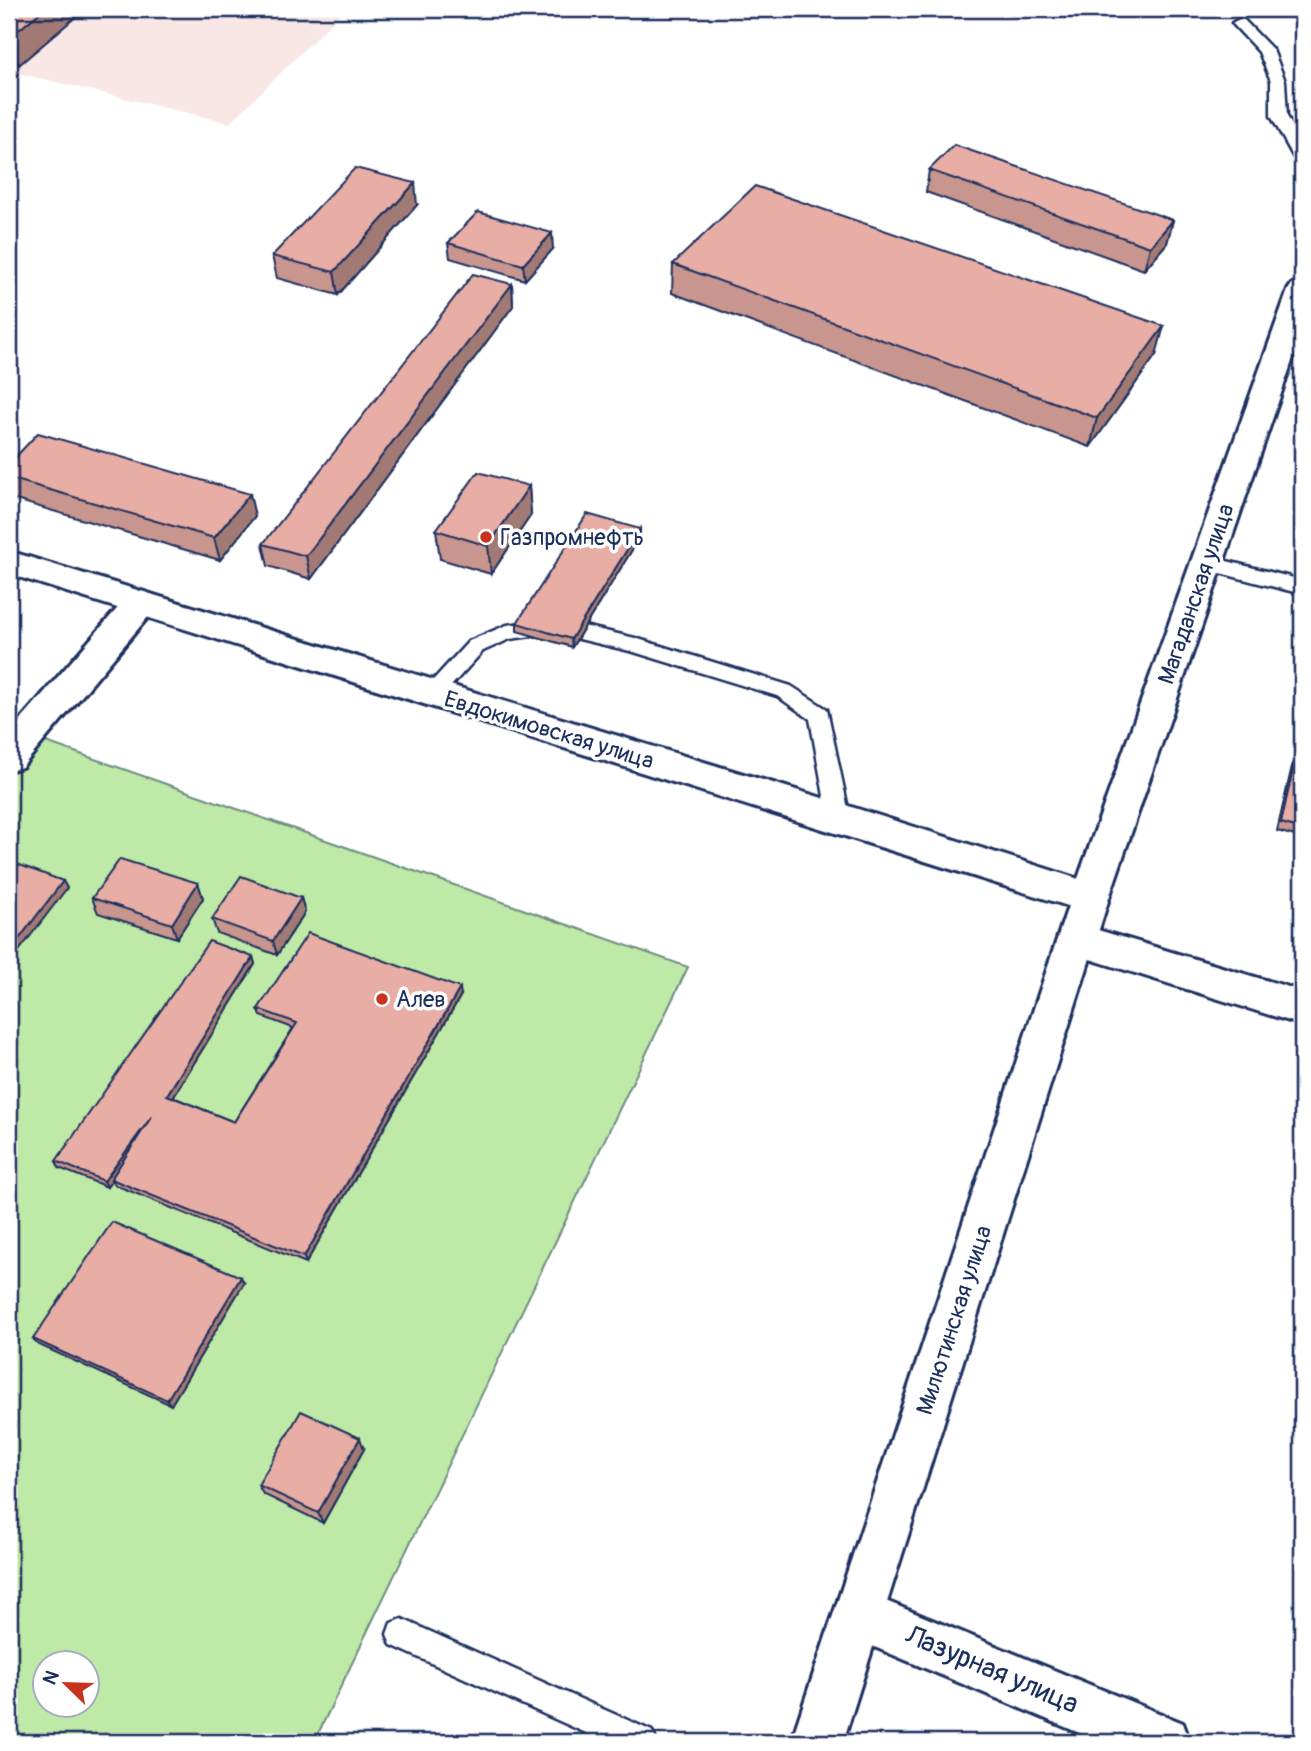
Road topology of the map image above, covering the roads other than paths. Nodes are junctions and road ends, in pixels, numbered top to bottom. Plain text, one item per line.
1 (1239, 23) dead end
2 (1302, 158) edge
3 (1302, 290) edge
4 (9, 562) edge
5 (1207, 562) junction
6 (1302, 587) edge
7 (141, 603) junction
8 (432, 694) junction
9 (9, 757) edge
10 (838, 818) junction
11 (1084, 919) junction
12 (1302, 1008) edge
13 (859, 1615) junction
14 (402, 1634) dead end
15 (641, 1742) edge
16 (817, 1742) edge
17 (1164, 1742) edge

1 - 2 lane
3 - 5 main road, Магаданская улица
4 - 7 main road, Евдокимовская улица
5 - 6 lane
5 - 11 main road, Магаданская улица
7 - 8 main road, Евдокимовская улица
7 - 9 main road
8 - 10 main road, Евдокимовская улица
8 - 10 lane
10 - 11 main road, Евдокимовская улица
11 - 12 main road, Евдокимовская улица
11 - 13 main road, Милютинская улица
13 - 16 main road, Милютинская улица
13 - 17 main road, Лазурная улица
14 - 15 lane

